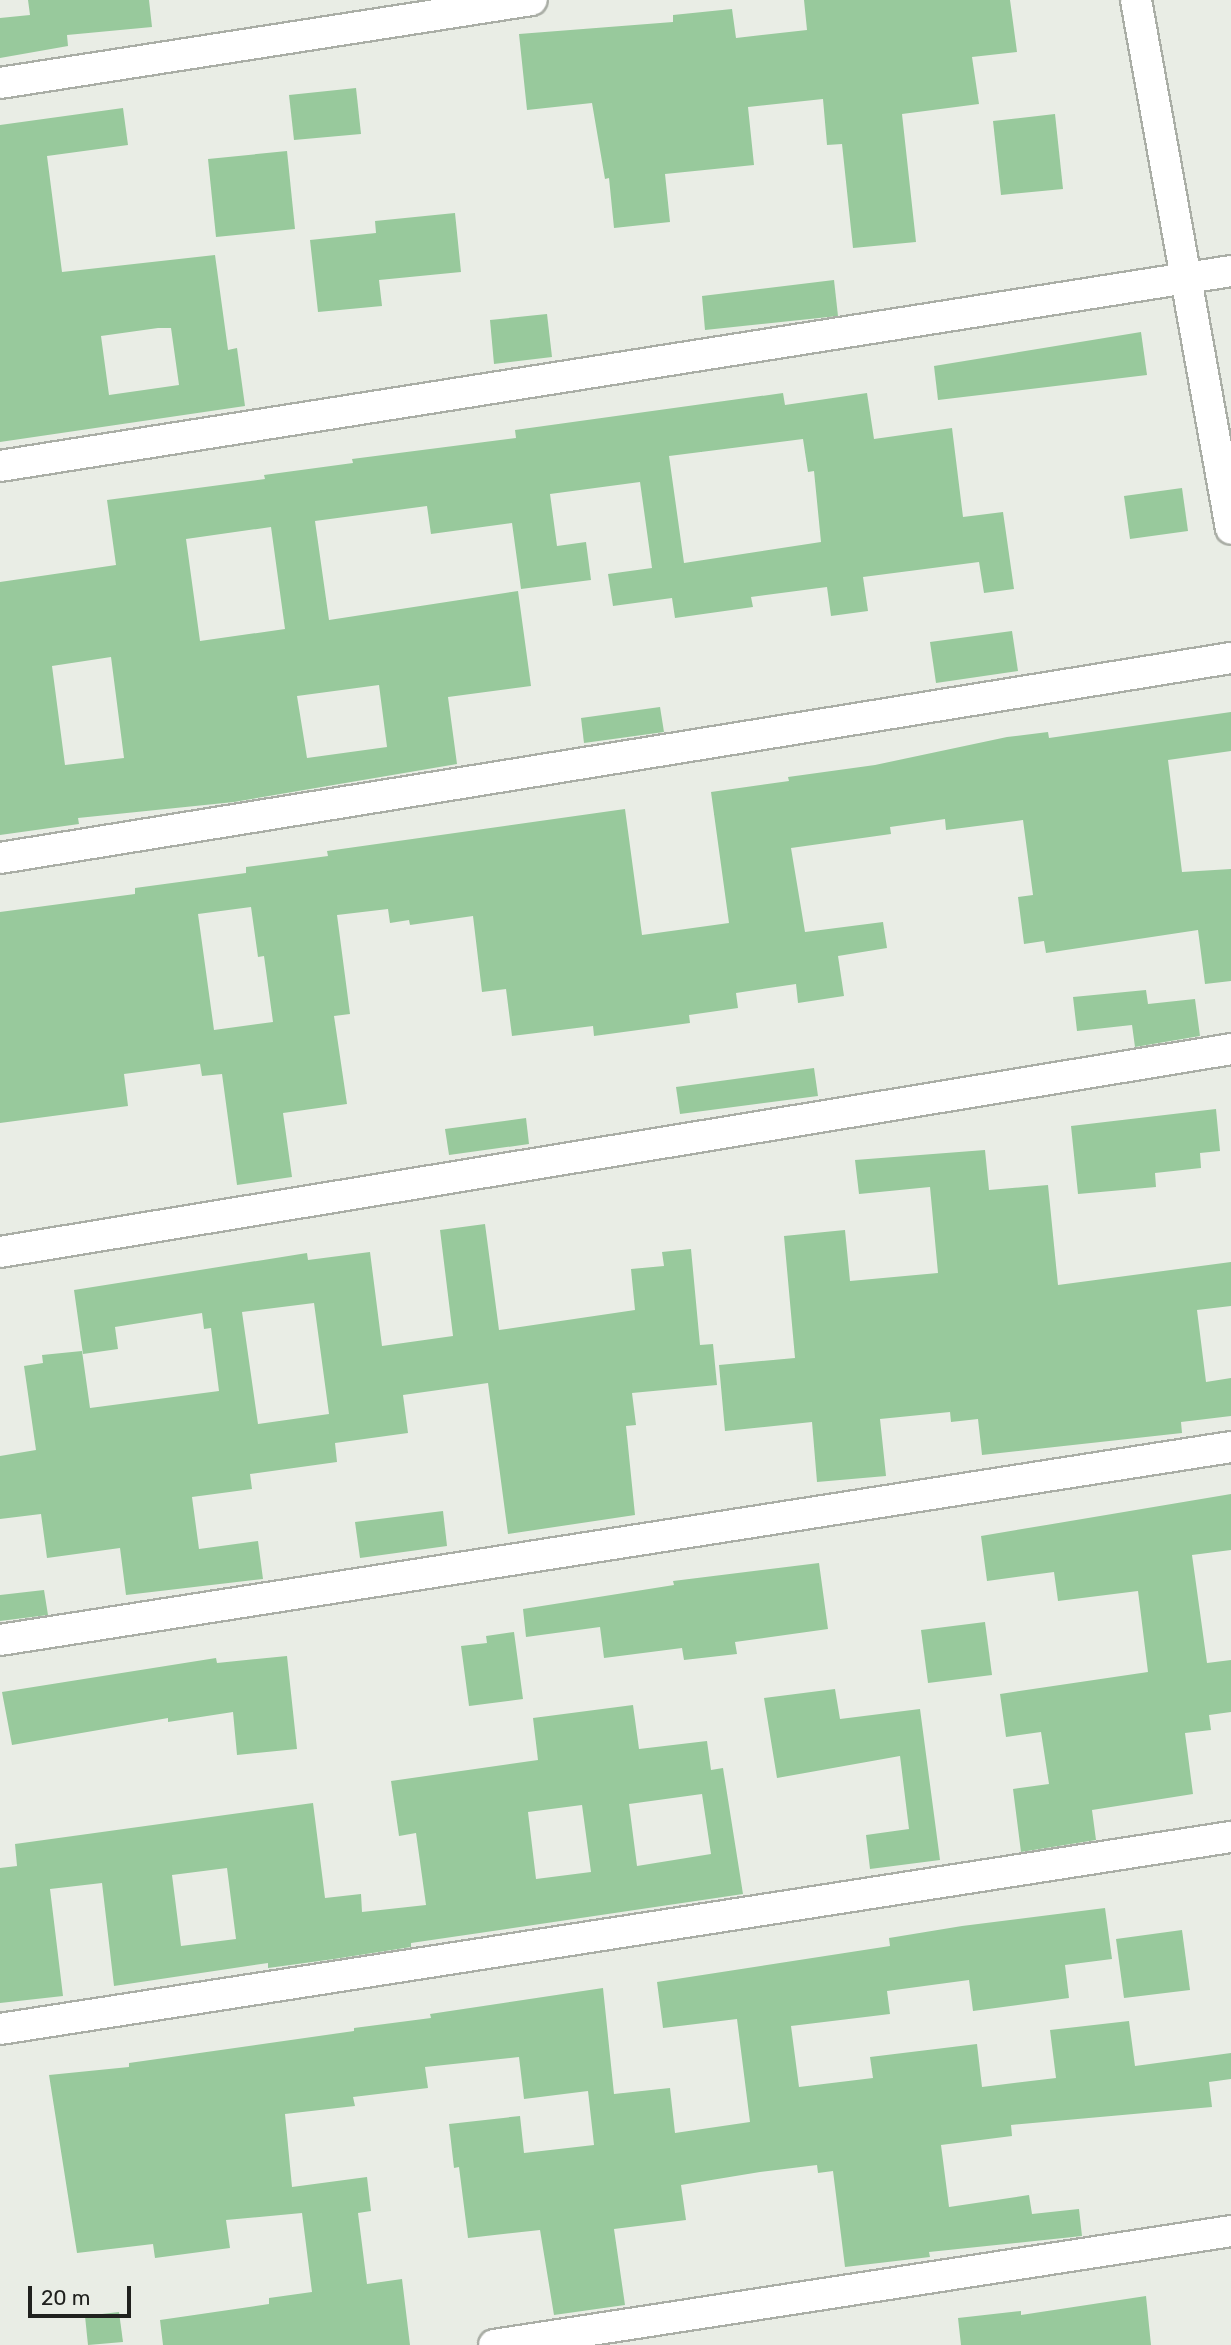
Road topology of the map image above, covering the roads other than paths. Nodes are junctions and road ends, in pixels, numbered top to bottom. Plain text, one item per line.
1 (532, 0) edge
2 (1136, 0) edge
3 (0, 83) edge
4 (1231, 271) edge
5 (1186, 278) junction
6 (0, 466) edge
7 (1231, 530) edge
8 (1231, 658) edge
9 (0, 858) edge
10 (1231, 1049) edge
11 (0, 1252) edge
12 (1231, 1447) edge
13 (0, 1640) edge
14 (1231, 1837) edge
15 (0, 2029) edge
16 (1231, 2231) edge
17 (494, 2345) edge

1 - 3 street
2 - 5 street
4 - 5 street
5 - 6 street
5 - 7 street
8 - 9 street
10 - 11 street
12 - 13 street
14 - 15 street
16 - 17 street

